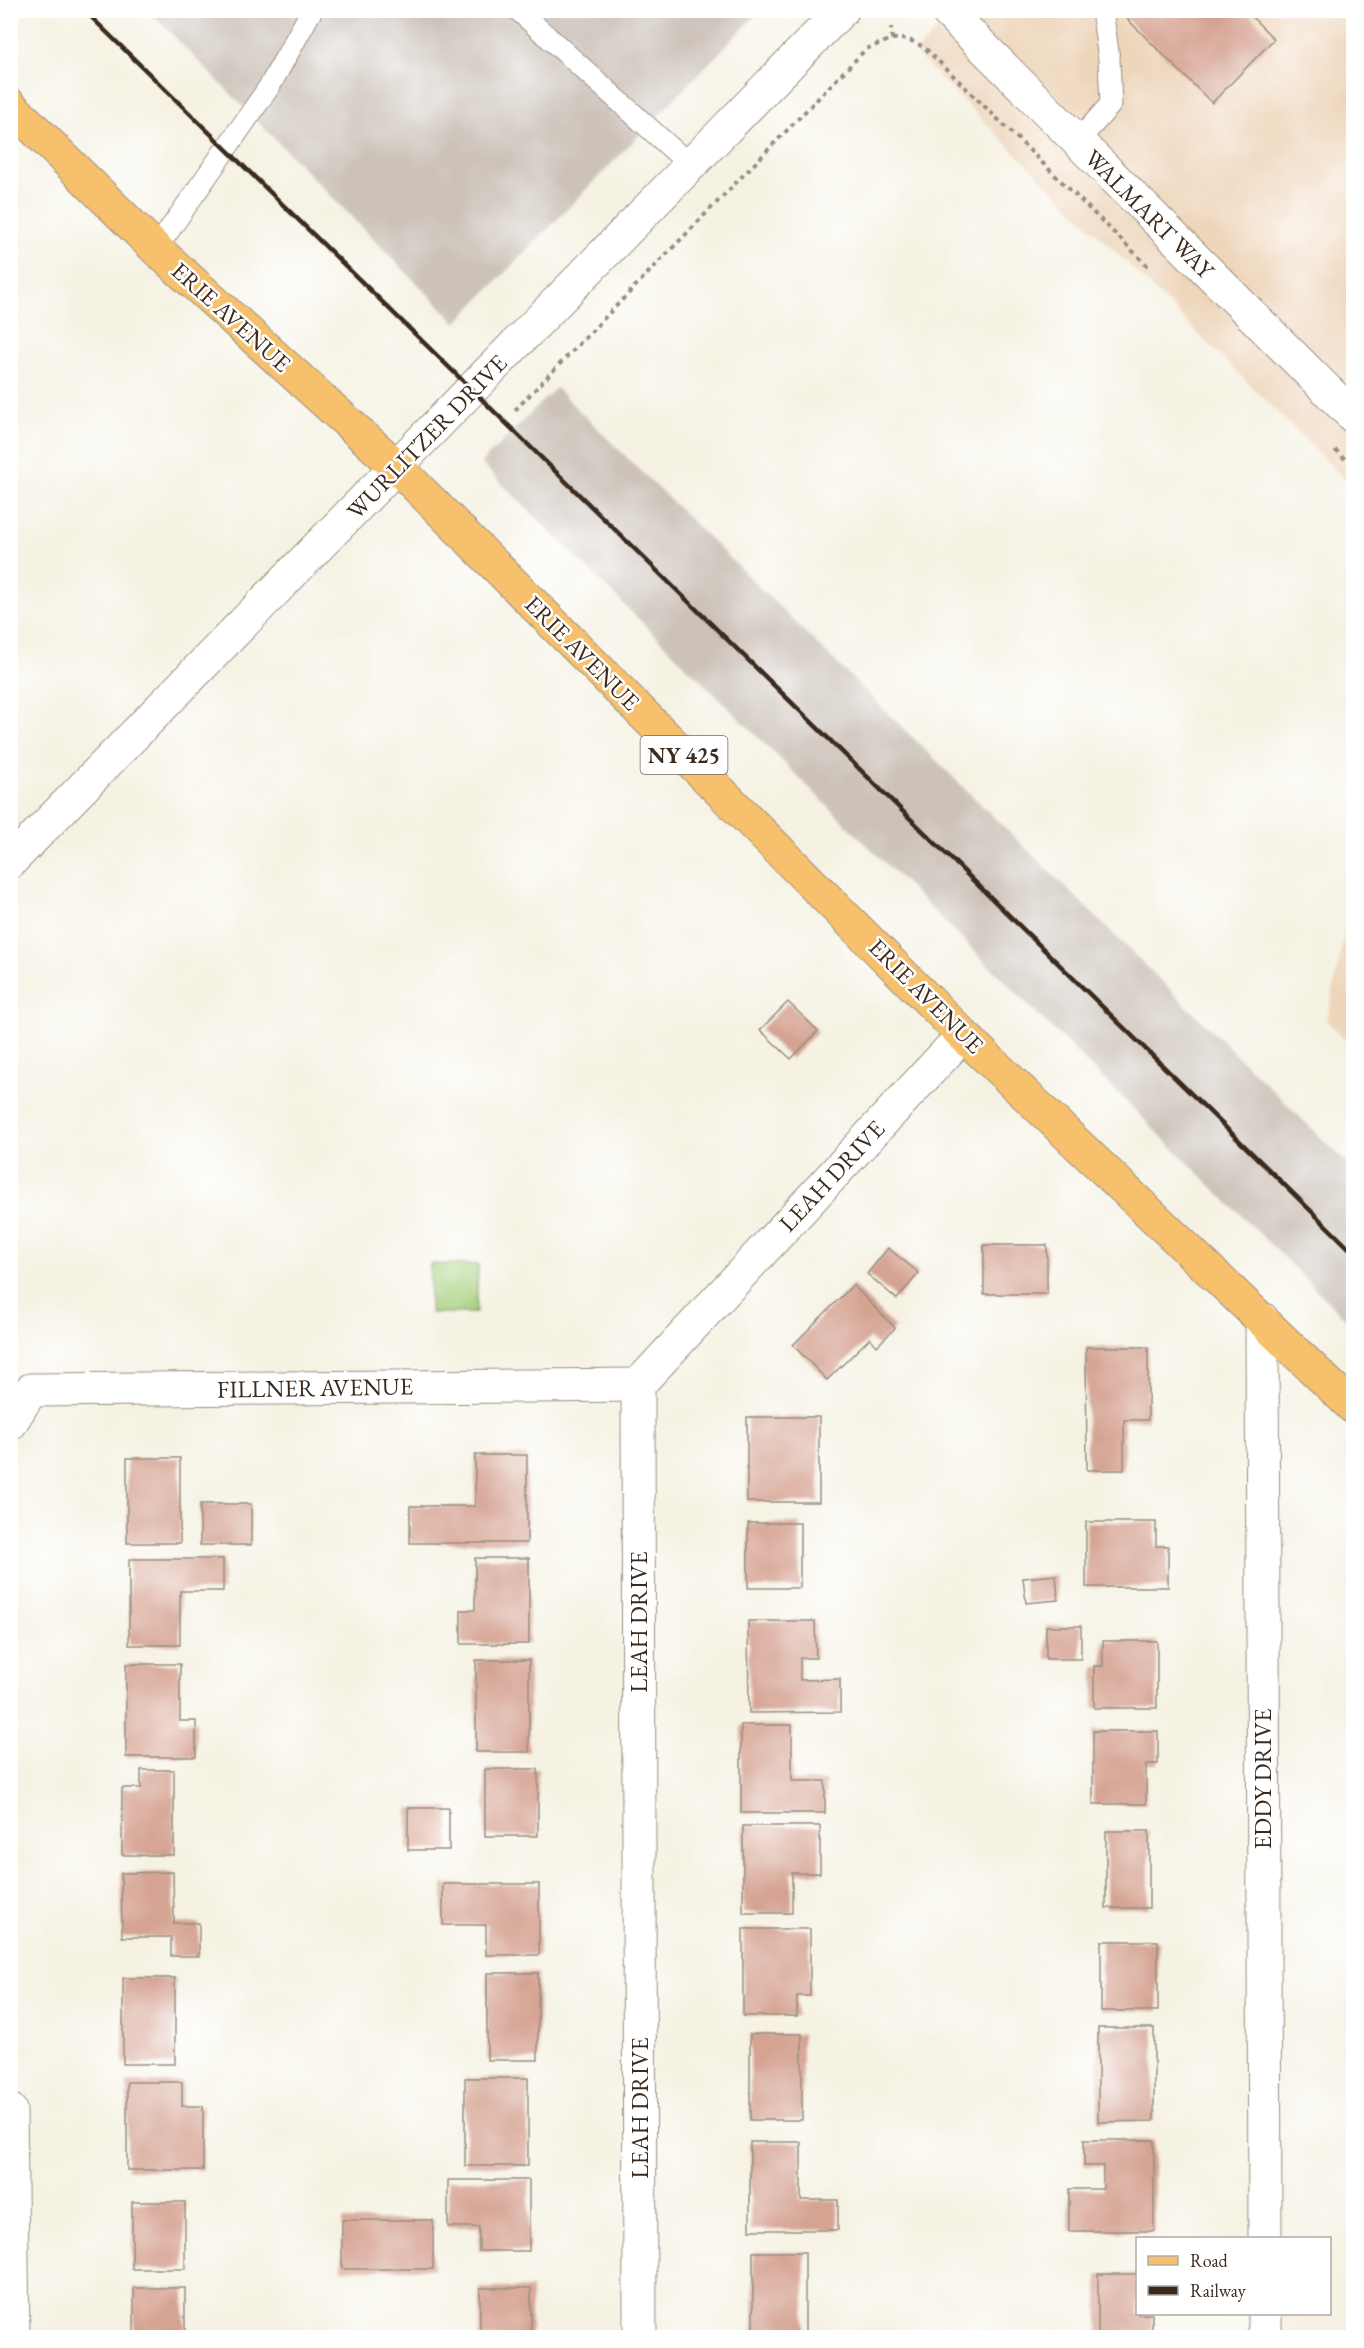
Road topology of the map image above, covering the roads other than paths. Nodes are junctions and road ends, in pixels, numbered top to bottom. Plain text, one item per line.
1 (312, 10) edge
2 (518, 10) edge
3 (842, 10) edge
4 (946, 10) edge
5 (1102, 10) edge
6 (10, 105) edge
7 (1077, 142) junction
8 (691, 166) junction
9 (156, 249) junction
10 (1353, 417) edge
11 (398, 468) junction
12 (10, 862) edge
13 (963, 1035) junction
14 (1262, 1319) junction
15 (638, 1384) junction
16 (1353, 1408) edge
17 (10, 1424) edge
18 (10, 2110) edge
19 (1264, 2237) edge
20 (1265, 2315) edge
21 (13, 2337) edge
22 (640, 2337) edge
23 (1265, 2337) edge

1 - 9 lane
2 - 8 lane
3 - 8 street, WURLITZER DRIVE
4 - 7 street, WALMART WAY
5 - 7 lane
6 - 9 main road, ERIE AVENUE / NY 425
7 - 10 street, WALMART WAY
8 - 11 street, WURLITZER DRIVE
9 - 11 main road, ERIE AVENUE / NY 425
11 - 12 street, WURLITZER DRIVE
11 - 13 main road, ERIE AVENUE / NY 425
13 - 14 main road, ERIE AVENUE / NY 425
13 - 15 street, LEAH DRIVE
14 - 16 main road, ERIE AVENUE / NY 425
14 - 19 street, EDDY DRIVE
15 - 17 street, FILLNER AVENUE
15 - 22 street, LEAH DRIVE
18 - 21 street
20 - 23 street

